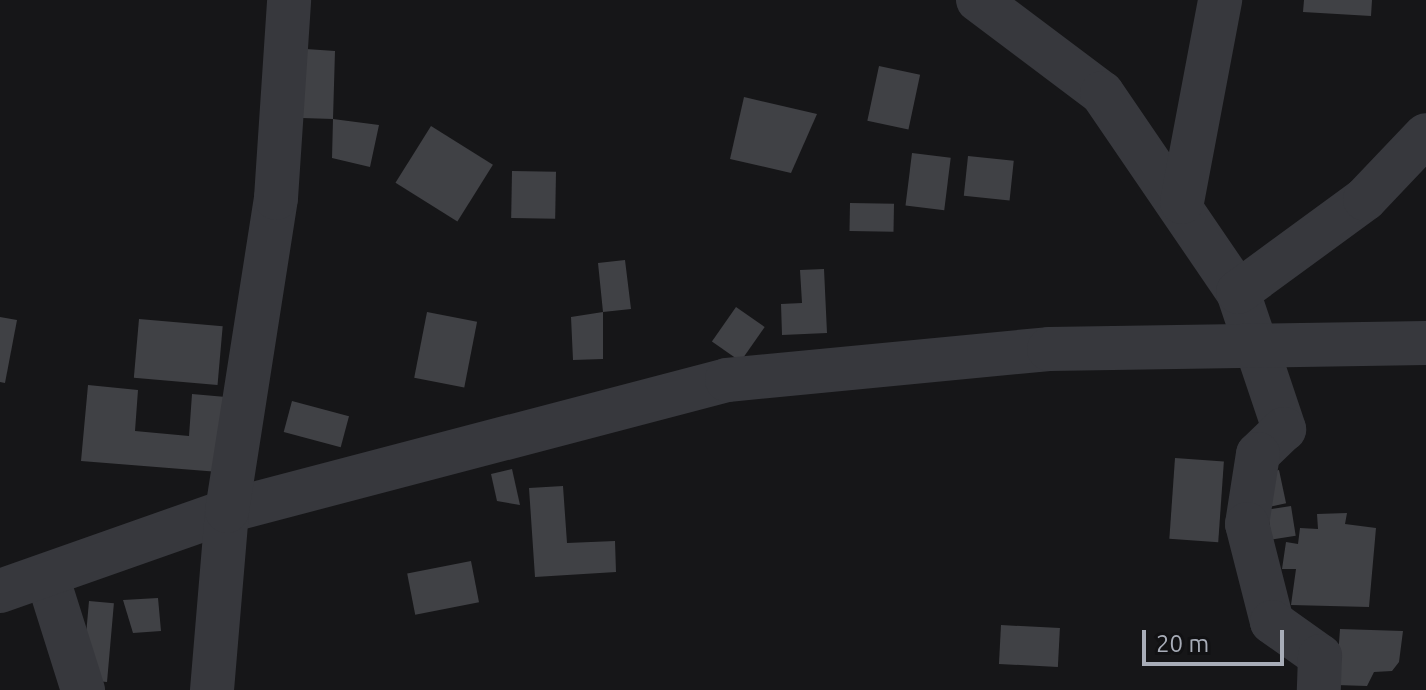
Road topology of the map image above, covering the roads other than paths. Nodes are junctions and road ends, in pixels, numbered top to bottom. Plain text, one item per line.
1 (289, 0) edge
2 (978, 0) edge
3 (1220, 0) edge
4 (1426, 135) edge
5 (1182, 202) junction
6 (1238, 292) junction
7 (1253, 341) junction
8 (1426, 343) edge
9 (227, 511) junction
10 (47, 576) junction
11 (0, 591) edge
12 (83, 690) edge
13 (212, 690) edge
14 (1319, 690) edge

1 - 9 street
2 - 5 street
3 - 5 street
4 - 6 street
5 - 6 street
6 - 7 street
7 - 8 street
7 - 9 street
7 - 14 street
9 - 10 street
9 - 13 street
10 - 11 street
10 - 12 street

